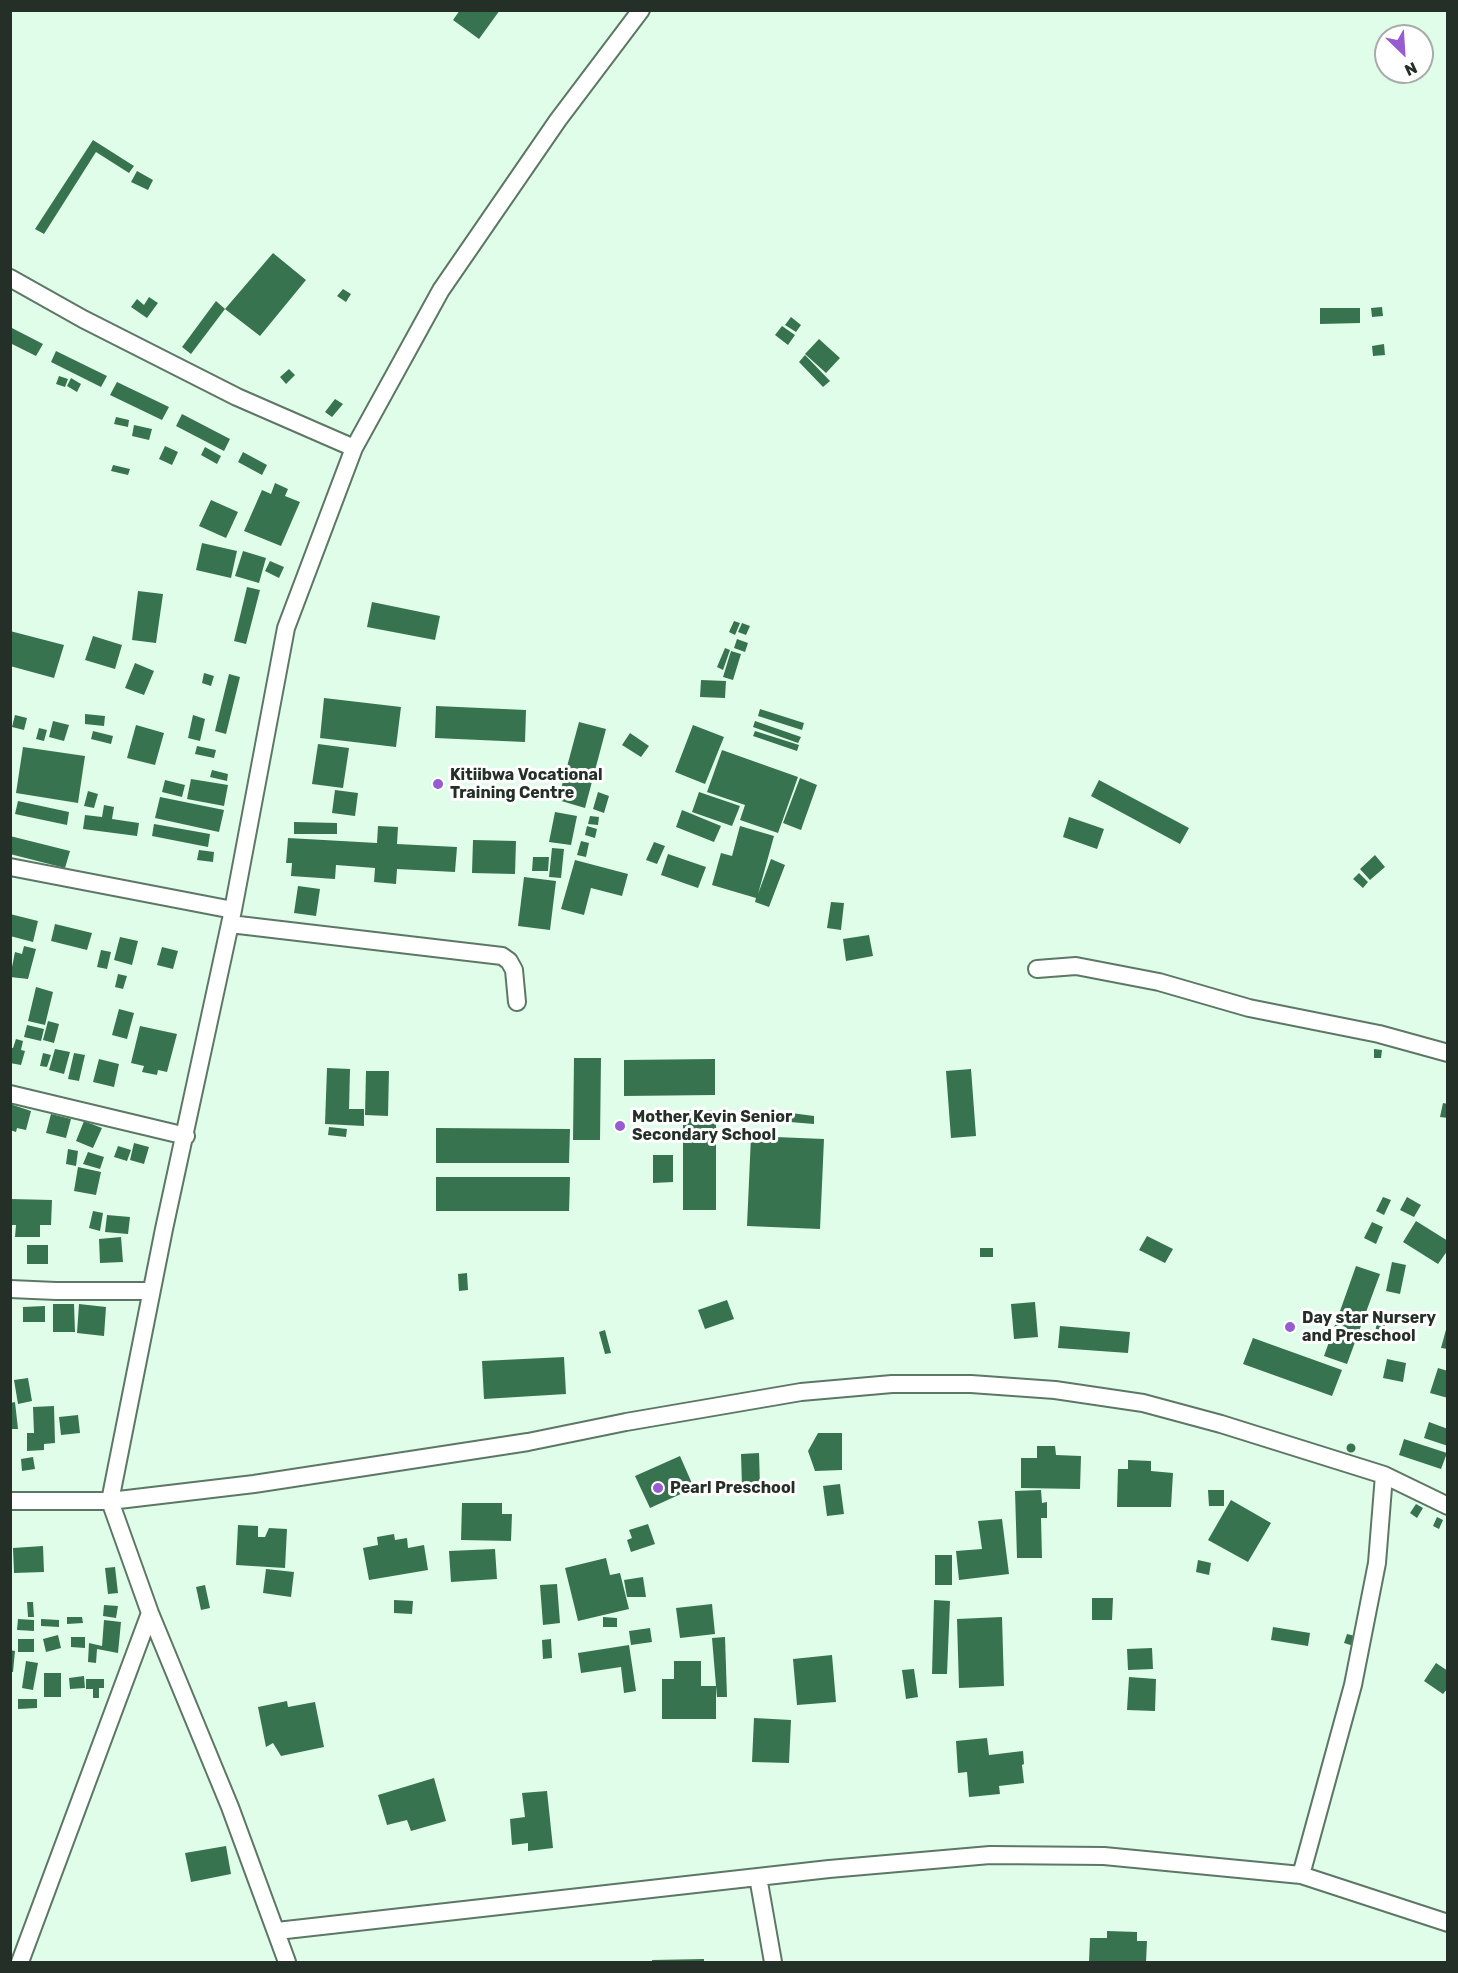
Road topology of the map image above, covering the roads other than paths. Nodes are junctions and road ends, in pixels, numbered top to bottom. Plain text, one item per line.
1 (641, 10) edge
2 (10, 278) edge
3 (354, 448) junction
4 (10, 867) edge
5 (232, 917) junction
6 (1037, 969) dead end
7 (517, 1002) dead end
8 (1448, 1053) edge
9 (10, 1094) edge
10 (186, 1136) junction
11 (10, 1289) edge
12 (152, 1291) junction
13 (1384, 1475) junction
14 (10, 1501) edge
15 (110, 1501) junction
16 (1448, 1506) edge
17 (150, 1613) junction
18 (1301, 1875) junction
19 (758, 1877) junction
20 (1448, 1923) edge
21 (277, 1931) junction
22 (20, 1962) edge
23 (287, 1962) edge
24 (773, 1962) edge

1 - 3 street
2 - 3 street
3 - 5 street
4 - 5 street
5 - 7 street
5 - 10 street
6 - 8 street
9 - 10 street
10 - 12 street
11 - 12 street
12 - 15 street
13 - 15 street
13 - 16 street
13 - 18 street
14 - 15 street
15 - 17 street
17 - 21 street
17 - 22 street
18 - 19 street
18 - 20 street
19 - 21 street
19 - 24 street
21 - 23 street

